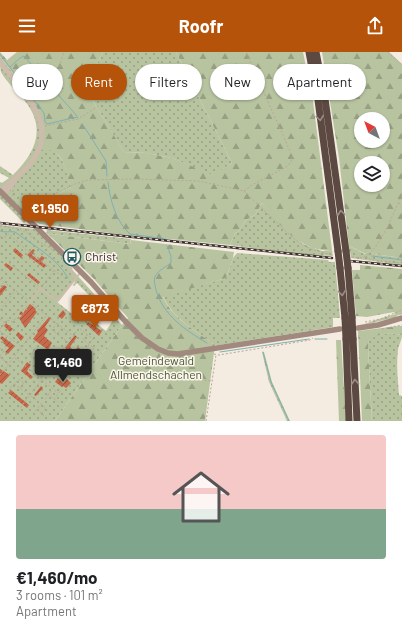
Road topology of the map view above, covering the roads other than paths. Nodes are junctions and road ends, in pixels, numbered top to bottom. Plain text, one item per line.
1 (309, 52) edge
2 (316, 52) edge
3 (0, 62) edge
4 (16, 178) junction
5 (12, 186) junction
6 (1, 192) edge
7 (12, 200) junction
8 (339, 252) junction
9 (71, 267) dead end
10 (81, 272) junction
11 (75, 279) junction
12 (30, 302) road end
13 (402, 318) edge
14 (395, 321) junction
15 (402, 323) edge
16 (360, 326) road end
17 (340, 329) dead end
18 (350, 339) junction
19 (349, 421) edge
20 (357, 421) edge

1 -> 8 highway
8 -> 2 highway
3 - 4 street
4 - 5 street
4 - 6 street
5 - 6 street
5 - 7 street
6 - 7 main road
7 - 10 main road
8 - 18 highway, bridge
9 - 11 lane
10 - 11 lane
10 - 17 main road
11 - 12 lane
13 - 14 main road
14 - 15 main road
14 - 16 main road
18 - 19 highway
20 -> 18 highway

